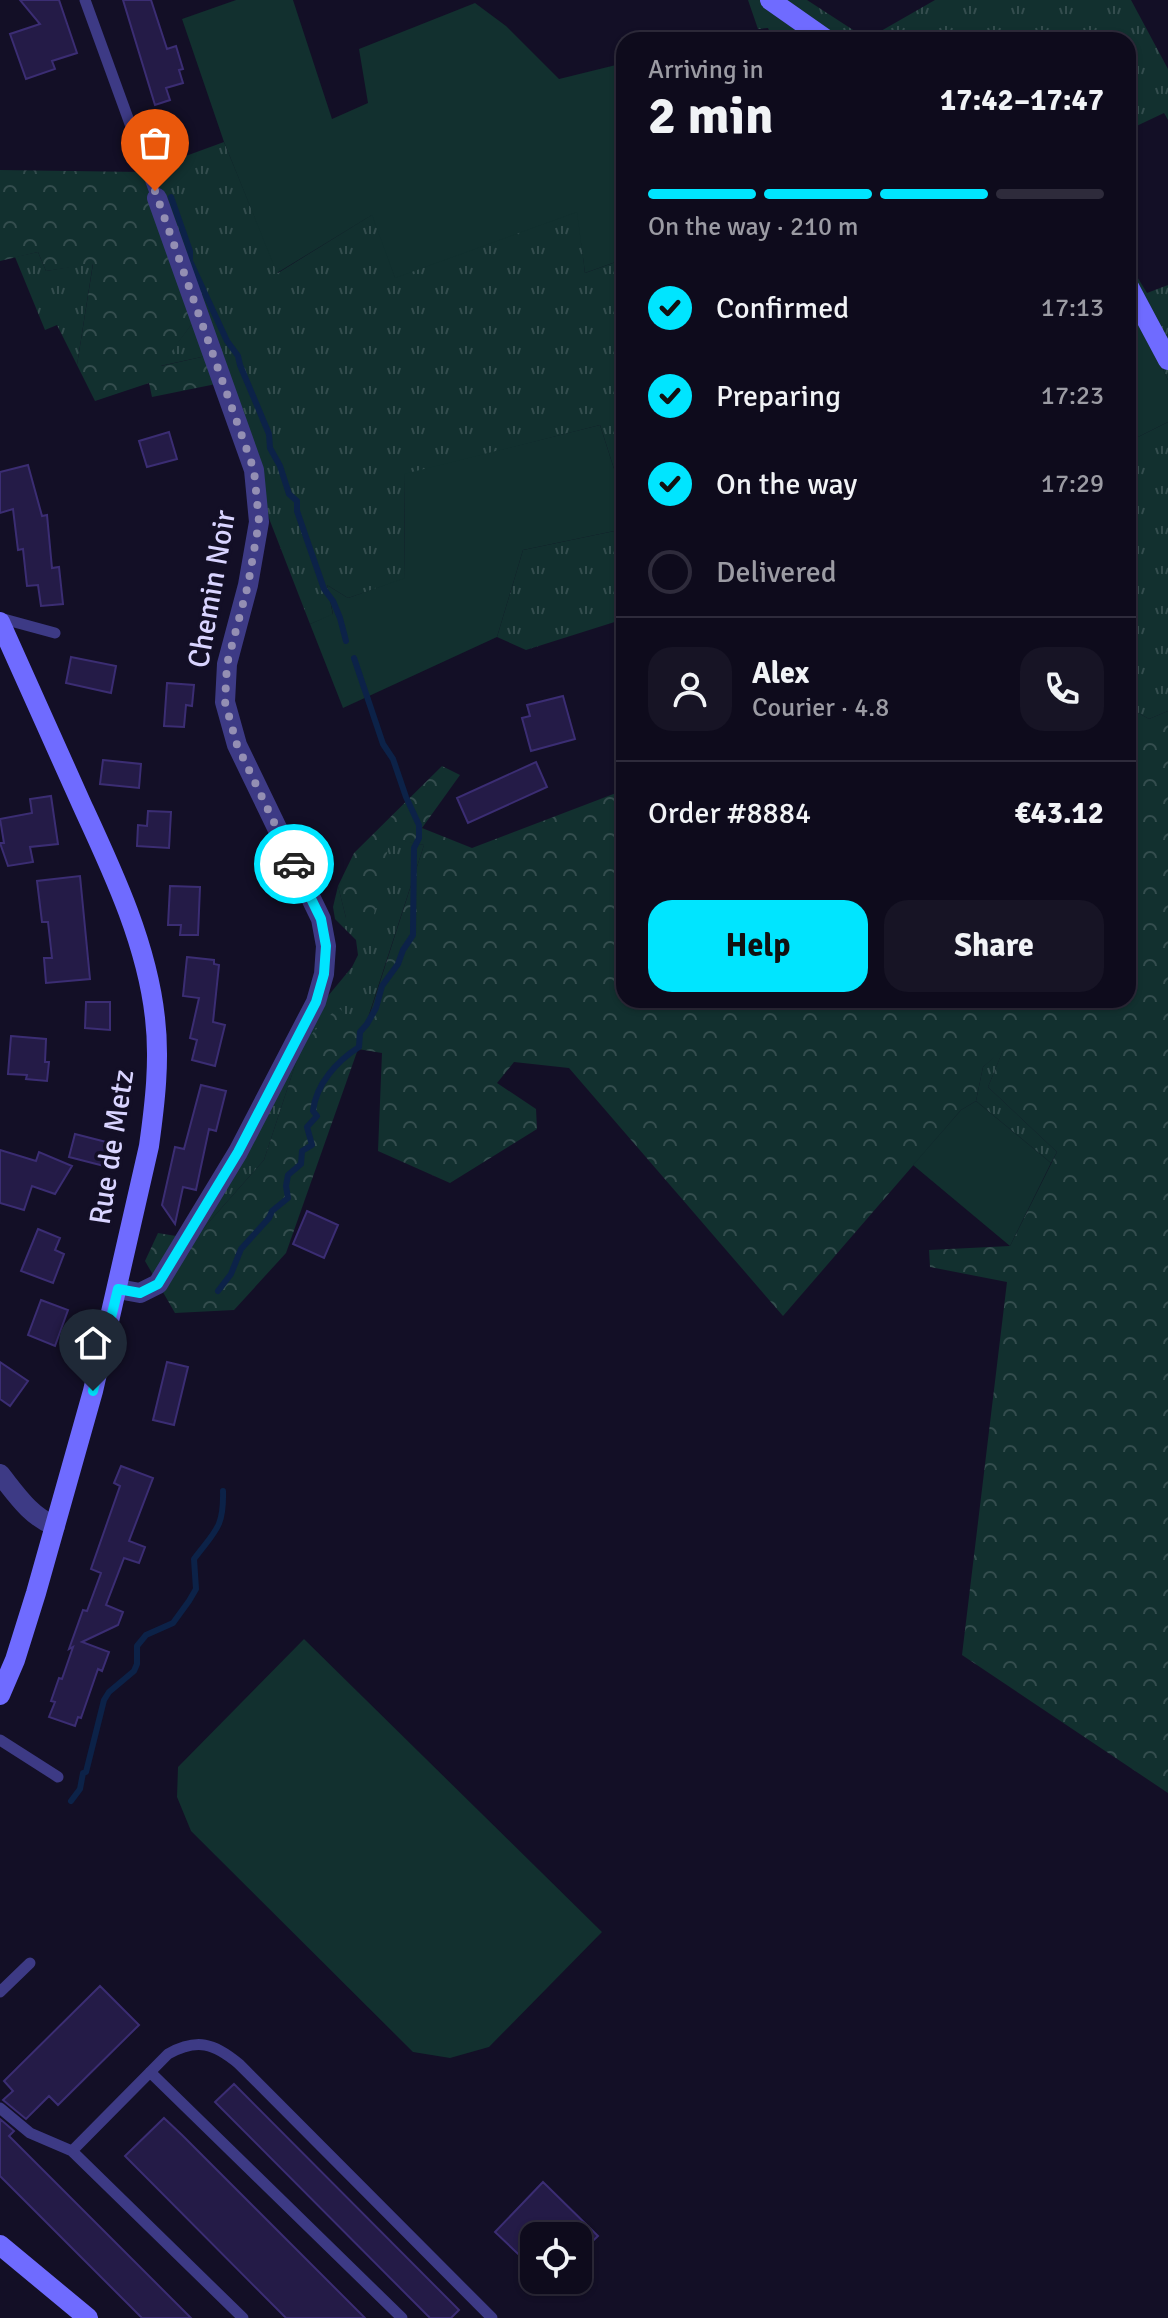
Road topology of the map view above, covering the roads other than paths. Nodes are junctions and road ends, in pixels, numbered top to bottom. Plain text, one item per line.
1 (85, 0) edge
2 (770, 0) edge
3 (816, 32) edge
4 (157, 198) joint
5 (1136, 300) edge
6 (1168, 360) edge
7 (0, 620) edge
8 (55, 633) dead end
9 (118, 1289) junction
10 (0, 1474) edge
11 (55, 1526) junction
12 (0, 1695) edge
13 (0, 1740) edge
14 (58, 1777) dead end
15 (30, 1963) dead end
16 (0, 1992) edge
17 (150, 2072) junction
18 (0, 2108) edge
19 (72, 2151) junction
20 (0, 2245) edge
21 (88, 2318) edge
22 (243, 2318) edge
23 (402, 2318) edge
24 (492, 2318) edge

1 - 4 lane
2 - 3 main road
4 - 9 street, Chemin Noir
5 - 6 main road
7 - 8 lane
7 - 9 main road, Rue de Metz
9 - 11 main road, Rue de Metz
10 - 11 street
11 - 12 main road, Rue de Metz
13 - 14 lane
15 - 16 lane
17 - 19 lane
17 - 23 lane
17 - 24 lane
18 - 19 lane
19 - 22 lane
20 - 21 main road

